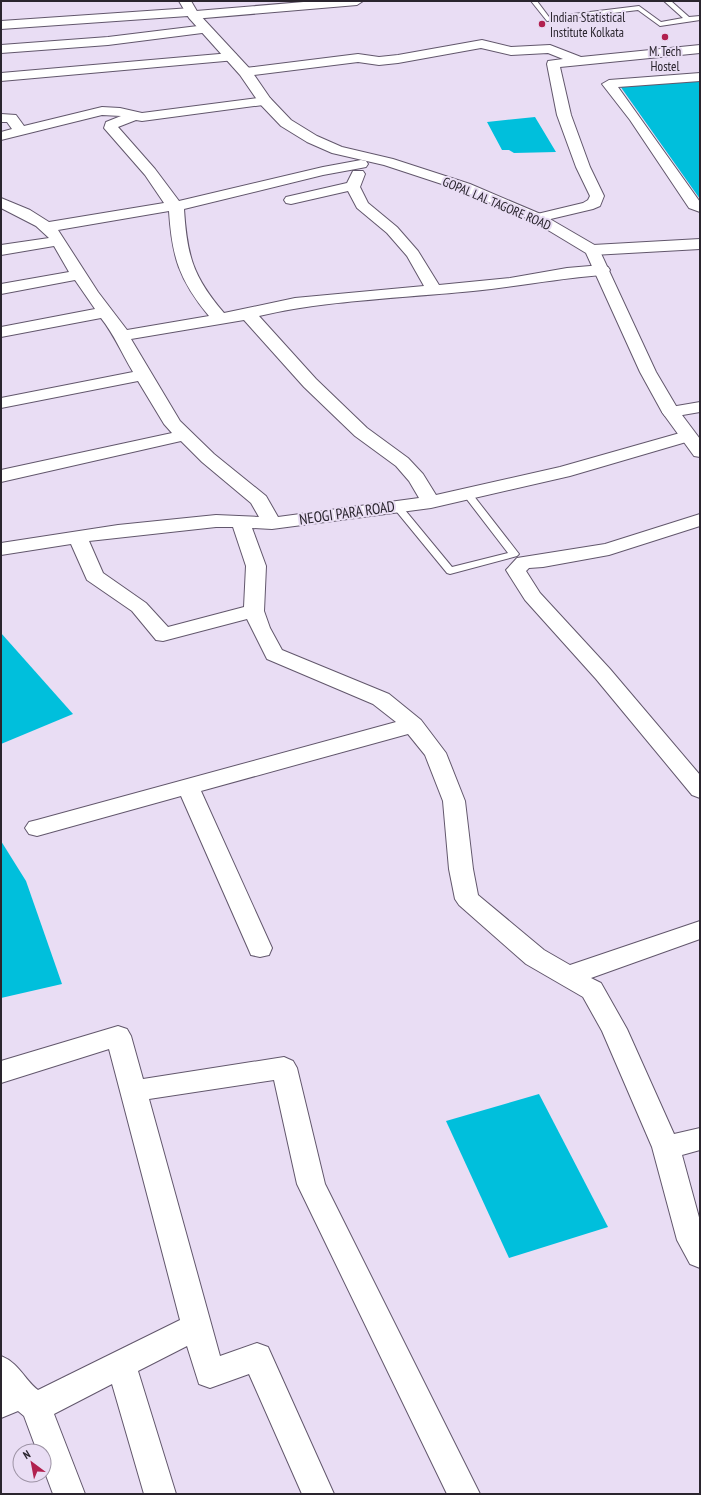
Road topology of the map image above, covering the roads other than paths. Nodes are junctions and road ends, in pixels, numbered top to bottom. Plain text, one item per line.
1 (357, 1) edge
2 (534, 1) edge
3 (667, 1) edge
4 (190, 9) edge
5 (700, 18) edge
6 (688, 19) junction
7 (1, 25) edge
8 (206, 29) junction
9 (108, 41) junction
10 (1, 49) edge
11 (700, 49) edge
12 (231, 57) junction
13 (39, 59) dead end
14 (578, 61) junction
15 (245, 72) junction
16 (1, 77) edge
17 (700, 77) edge
18 (265, 101) junction
19 (134, 116) junction
20 (1, 118) edge
21 (21, 131) junction
22 (1, 136) edge
23 (362, 160) junction
24 (352, 186) junction
25 (291, 200) dead end
26 (1, 202) edge
27 (176, 205) junction
28 (700, 208) edge
29 (538, 218) junction
30 (48, 227) junction
31 (58, 241) junction
32 (700, 244) edge
33 (1, 250) edge
34 (593, 250) junction
35 (602, 270) junction
36 (79, 275) junction
37 (1, 288) edge
38 (434, 289) junction
39 (105, 312) junction
40 (248, 314) junction
41 (220, 319) junction
42 (1, 332) edge
43 (121, 336) junction
44 (144, 375) junction
45 (1, 403) edge
46 (700, 407) edge
47 (671, 412) junction
48 (185, 435) junction
49 (687, 436) junction
50 (700, 452) edge
51 (1, 476) edge
52 (467, 493) junction
53 (431, 502) junction
54 (397, 506) junction
55 (700, 520) edge
56 (241, 523) junction
57 (272, 523) junction
58 (78, 537) junction
59 (1, 549) edge
60 (254, 612) junction
61 (413, 725) junction
62 (188, 787) junction
63 (700, 790) edge
64 (37, 828) dead end
65 (700, 930) edge
66 (260, 948) dead end
67 (568, 976) junction
68 (1, 1072) edge
69 (133, 1090) junction
70 (700, 1139) edge
71 (666, 1147) junction
72 (700, 1254) edge
73 (197, 1326) junction
74 (120, 1364) junction
75 (1, 1370) edge
76 (20, 1402) edge
77 (69, 1494) edge
78 (160, 1494) edge
79 (318, 1494) edge
80 (464, 1494) edge

1 - 4 street
2 - 6 lane
3 - 6 lane
4 - 7 street
4 - 8 street, GOPAL LAL TAGORE ROAD
5 - 6 lane
8 - 9 street
8 - 12 street, GOPAL LAL TAGORE ROAD
9 - 10 street
9 - 13 street
11 - 14 street
12 - 15 street, GOPAL LAL TAGORE ROAD
12 - 16 street
14 - 15 street
14 - 29 street
15 - 18 street, GOPAL LAL TAGORE ROAD
17 - 28 street
18 - 19 street
18 - 23 street, GOPAL LAL TAGORE ROAD
19 - 21 street
19 - 27 street
20 - 21 street
21 - 22 street
23 - 24 street
23 - 27 street
23 - 29 street, GOPAL LAL TAGORE ROAD
24 - 25 street
24 - 38 street
26 - 30 street
27 - 30 street
27 - 41 street
29 - 34 street, GOPAL LAL TAGORE ROAD
30 - 31 street
31 - 33 street
31 - 36 street
32 - 34 street
34 - 35 street
35 - 38 street
35 - 47 street
36 - 37 street
36 - 39 street
38 - 40 street
39 - 42 street
39 - 43 street
40 - 41 street
40 - 53 street
41 - 43 street
43 - 44 street
44 - 45 street
44 - 48 street
46 - 47 street
47 - 49 street
48 - 51 street
48 - 57 street
49 - 50 street
49 - 52 street, NEOGI PARA ROAD
52 - 53 street, NEOGI PARA ROAD
52 - 54 lane
53 - 54 street, NEOGI PARA ROAD
54 - 57 street, NEOGI PARA ROAD
55 - 63 street
56 - 57 street, NEOGI PARA ROAD
56 - 58 street, NEOGI PARA ROAD
56 - 60 street
58 - 59 street, NEOGI PARA ROAD
58 - 60 street
60 - 61 street
61 - 62 street
61 - 67 street
62 - 64 street
62 - 66 street
65 - 67 street
67 - 71 street
68 - 69 street
69 - 73 street
69 - 80 street
70 - 71 street
71 - 72 street
73 - 74 street
73 - 79 street
74 - 76 street
74 - 78 street
75 - 76 street
76 - 77 street

